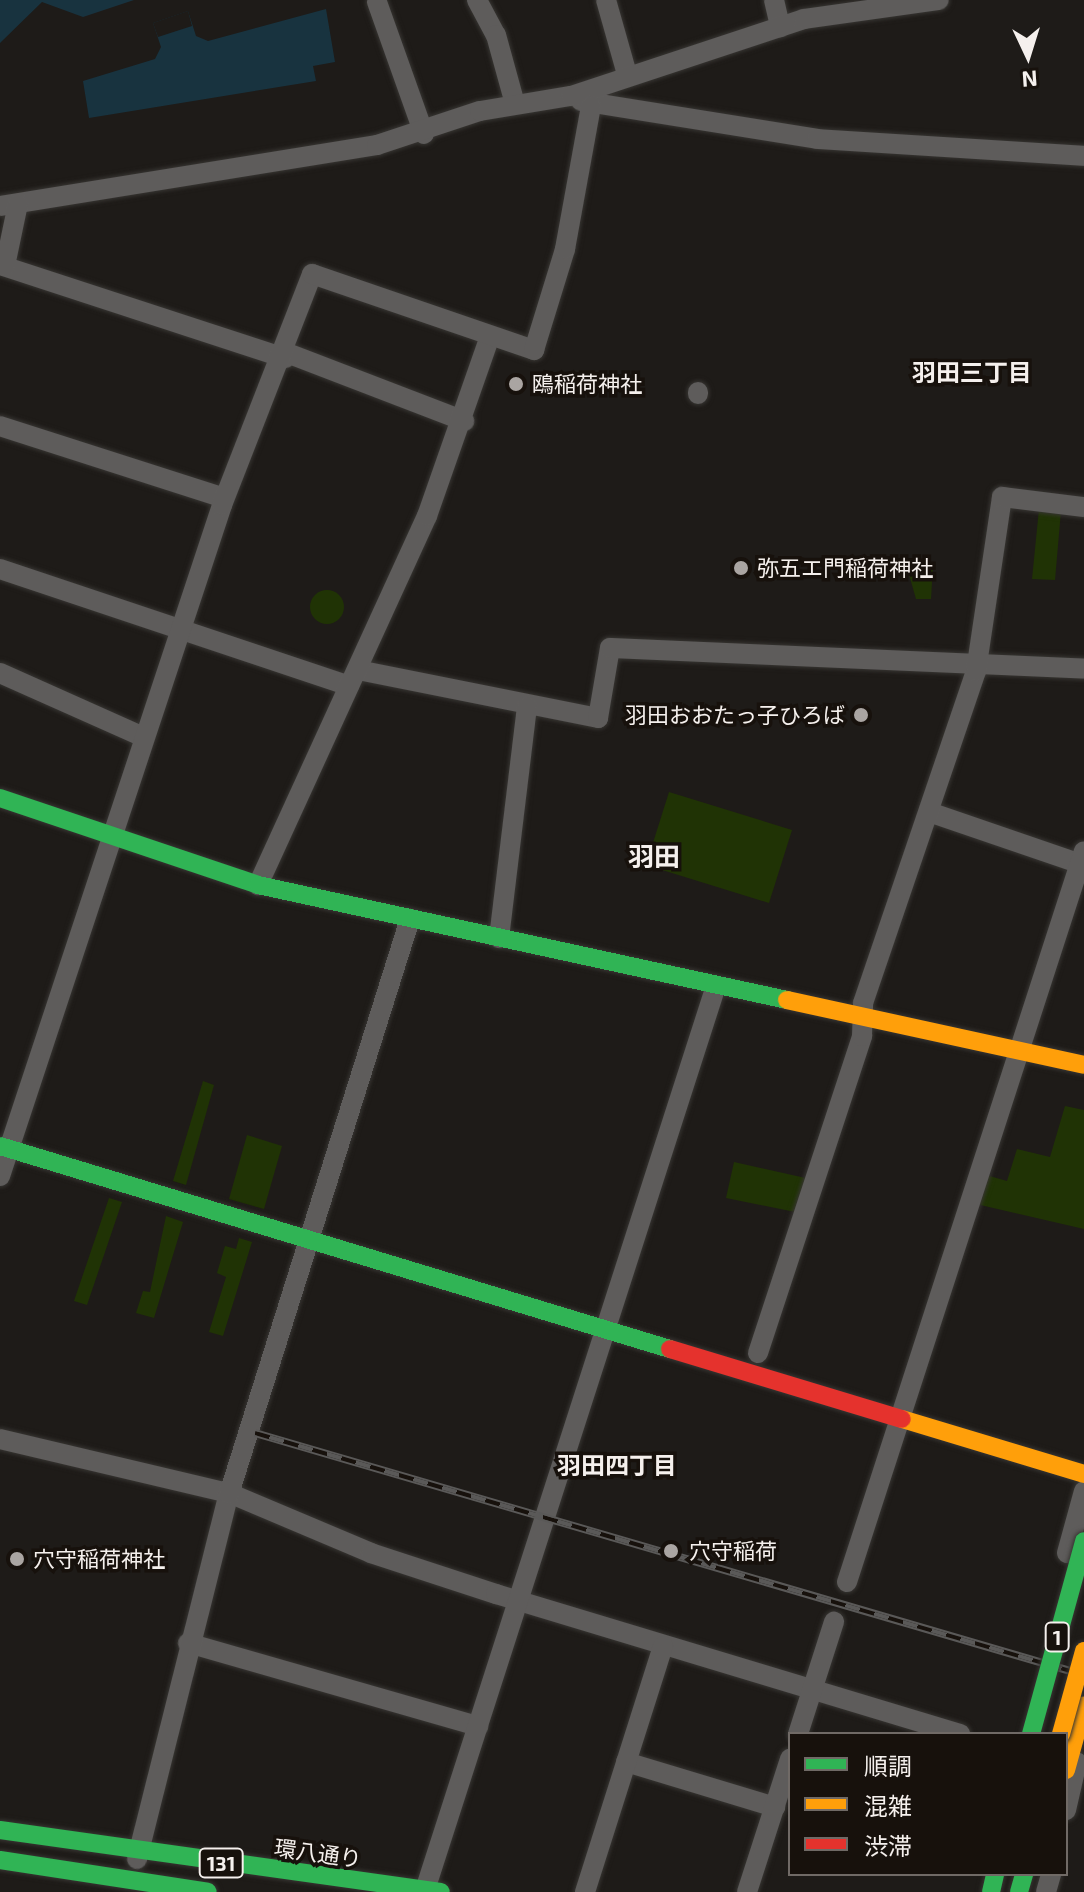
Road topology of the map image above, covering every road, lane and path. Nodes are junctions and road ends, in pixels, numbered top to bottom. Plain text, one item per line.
1 (477, 0) edge
2 (606, 0) edge
3 (774, 0) edge
4 (939, 0) edge
5 (377, 2) dead end
6 (780, 27) junction
7 (627, 74) junction
8 (571, 96) junction
9 (515, 104) junction
10 (591, 106) junction
11 (424, 134) junction
12 (1084, 156) edge
13 (9, 205) edge
14 (3, 266) edge
15 (490, 336) junction
16 (286, 356) junction
17 (464, 421) junction
18 (0, 426) edge
19 (224, 498) junction
20 (1084, 507) edge
21 (0, 569) edge
22 (180, 629) junction
23 (978, 660) junction
24 (1084, 669) edge
25 (0, 673) edge
26 (353, 678) junction
27 (527, 707) junction
28 (144, 737) junction
29 (0, 798) edge
30 (929, 812) junction
31 (111, 837) junction
32 (1083, 860) edge
33 (258, 885) junction
34 (410, 919) junction
35 (499, 938) junction
36 (716, 986) junction
37 (860, 1017) junction
38 (1017, 1052) junction
39 (1084, 1065) edge
40 (4, 1147) edge
41 (0, 1176) edge
42 (307, 1237) junction
43 (605, 1330) junction
44 (758, 1353) dead end
45 (900, 1420) junction
46 (0, 1439) edge
47 (1084, 1474) edge
48 (1084, 1491) edge
49 (229, 1493) junction
50 (1084, 1541) edge
51 (847, 1582) dead end
52 (1084, 1595) edge
53 (517, 1601) junction
54 (834, 1622) dead end
55 (188, 1643) junction
56 (663, 1646) junction
57 (1084, 1651) edge
58 (812, 1690) junction
59 (1084, 1705) edge
60 (478, 1726) junction
61 (1084, 1730) edge
62 (799, 1732) edge
63 (953, 1732) edge
64 (1019, 1732) edge
65 (1032, 1732) edge
66 (1046, 1732) edge
67 (1062, 1732) edge
68 (626, 1762) junction
69 (1068, 1763) edge
70 (788, 1765) edge
71 (1068, 1801) edge
72 (775, 1807) junction
73 (0, 1830) edge
74 (136, 1850) junction
75 (0, 1860) edge
76 (155, 1884) junction
77 (304, 1884) edge
78 (433, 1891) edge
79 (208, 1892) edge
80 (585, 1892) edge
81 (747, 1892) edge

1 - 9 street
2 - 7 street
3 - 6 street
4 - 6 street
5 - 11 street
6 - 7 street
7 - 8 street
8 - 9 street
8 - 10 street
9 - 11 street
10 - 12 street
10 - 15 street
11 - 13 street
13 - 14 street
14 - 16 street
15 - 16 street
15 - 17 street
16 - 17 street
16 - 19 street
17 - 26 street
18 - 19 street
19 - 22 street
20 - 23 street
21 - 22 street
22 - 26 street
22 - 28 street
23 - 24 street
23 - 27 street
23 - 30 street
25 - 28 street
26 - 27 street
26 - 33 street
27 - 35 street
28 - 31 street
29 - 31 main road
30 - 32 street
30 - 37 street
31 - 33 main road
31 - 40 street
32 - 38 street
33 - 34 main road
34 - 35 main road
34 - 42 street
35 - 36 main road
36 - 37 main road
36 - 43 street
37 - 38 main road
37 - 44 street
38 - 39 main road
38 - 45 street
40 - 41 street
40 - 42 main road
42 - 43 main road
42 - 49 street
43 - 45 main road
43 - 53 street
45 - 47 main road
45 - 51 street
46 - 49 street
48 - 64 street
49 - 53 street
49 - 55 street
50 - 65 main road, 1, bridge
52 - 66 main road
53 - 56 street
53 - 60 street
54 - 58 street
55 - 60 street
55 - 74 street
56 - 58 street
56 - 68 street
57 - 67 main road, bridge
58 - 62 street
58 - 63 street
59 - 69 main road
60 - 78 street
61 - 71 street
68 - 72 street
68 - 80 street
70 - 72 street
72 - 81 street
73 - 74 main road, 環八通り / 131
74 - 76 street
74 - 77 main road, 環八通り / 131
75 - 76 main road, 131
76 - 79 main road, 131
77 - 78 main road, 環八通り / 131

